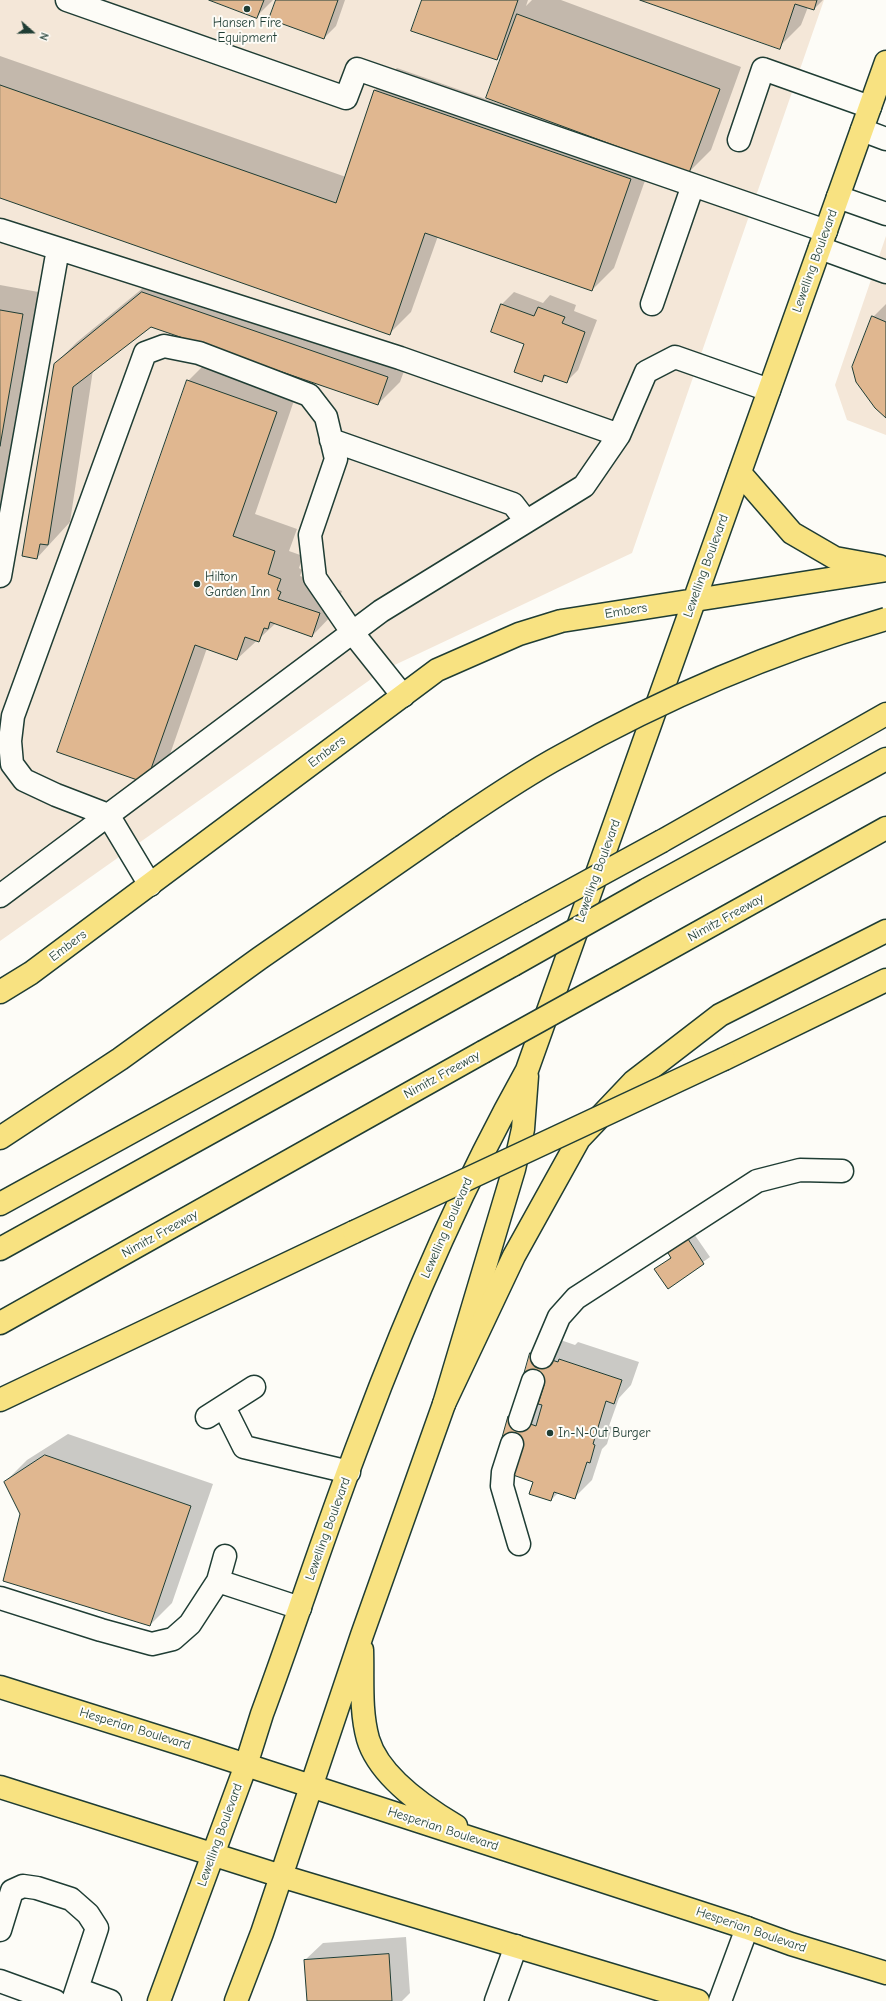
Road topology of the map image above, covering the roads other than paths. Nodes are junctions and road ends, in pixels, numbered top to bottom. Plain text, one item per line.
1 (67, 0) edge
2 (886, 62) edge
3 (870, 107) junction
4 (862, 130) junction
5 (886, 139) edge
6 (739, 140) dead end
7 (693, 185) junction
8 (838, 197) junction
9 (886, 214) edge
10 (0, 230) edge
11 (823, 239) junction
12 (58, 249) junction
13 (886, 272) edge
14 (652, 304) dead end
15 (769, 390) junction
16 (619, 435) junction
17 (331, 440) junction
18 (740, 473) junction
19 (526, 521) junction
20 (886, 569) edge
21 (0, 576) edge
22 (695, 600) junction
23 (886, 619) edge
24 (352, 632) junction
25 (403, 696) junction
26 (886, 714) edge
27 (886, 759) edge
28 (108, 815) junction
29 (886, 828) edge
30 (150, 885) junction
31 (0, 896) edge
32 (886, 931) edge
33 (886, 980) edge
34 (0, 992) edge
35 (527, 1070) junction
36 (0, 1138) edge
37 (842, 1171) dead end
38 (0, 1204) edge
39 (0, 1249) edge
40 (0, 1324) edge
41 (542, 1357) dead end
42 (533, 1381) dead end
43 (254, 1387) dead end
44 (0, 1400) edge
45 (444, 1404) junction
46 (520, 1420) dead end
47 (512, 1444) dead end
48 (349, 1472) junction
49 (518, 1544) dead end
50 (225, 1556) dead end
51 (218, 1581) junction
52 (0, 1598) edge
53 (300, 1608) junction
54 (362, 1635) junction
55 (0, 1687) edge
56 (246, 1765) junction
57 (312, 1786) junction
58 (0, 1787) edge
59 (487, 1844) junction
60 (212, 1854) junction
61 (281, 1876) junction
62 (747, 1928) junction
63 (0, 1930) edge
64 (516, 1946) junction
65 (886, 1973) edge
66 (0, 1981) edge
67 (75, 1995) edge
68 (55, 2001) edge
69 (110, 2001) edge
70 (159, 2001) edge
71 (236, 2001) edge
72 (496, 2001) edge
73 (698, 2001) edge
74 (720, 2001) edge

1 - 7 lane
2 - 3 main road, Lewelling Boulevard
3 - 4 main road, Lewelling Boulevard
3 - 6 lane
4 - 5 lane
4 - 8 main road, Lewelling Boulevard
7 - 11 lane
7 - 14 lane
8 - 9 lane
8 - 11 main road, Lewelling Boulevard
10 - 12 lane
11 - 13 lane
11 - 15 main road, Lewelling Boulevard
12 - 16 lane
12 - 21 lane
15 - 16 lane
15 - 18 main road, Lewelling Boulevard
16 - 19 lane
17 - 19 lane
17 - 24 lane
17 - 28 lane
18 - 20 main road
18 - 22 main road, Lewelling Boulevard
19 - 24 lane
20 - 22 main road, Embers
22 - 25 main road, Embers
22 - 35 main road, Lewelling Boulevard
23 - 36 main road, bridge
24 - 25 lane
24 - 28 lane
25 - 30 main road, Embers
26 - 38 main road, bridge
27 - 39 main road, bridge
28 - 30 lane
28 - 31 lane
29 - 40 main road, Nimitz Freeway, bridge
30 - 34 main road, Embers
32 - 45 main road
33 - 44 main road, bridge
35 - 45 main road, Lewelling Boulevard
35 - 48 main road, Lewelling Boulevard
37 - 41 lane
42 - 46 lane
43 - 48 lane
45 - 54 main road, Lewelling Boulevard
47 - 49 lane
48 - 53 main road, Lewelling Boulevard
50 - 51 lane
51 - 52 lane
51 - 53 lane
53 - 56 main road, Lewelling Boulevard
54 - 57 main road, Lewelling Boulevard
54 - 59 main road
55 - 56 main road, Hesperian Boulevard
56 - 57 main road, Hesperian Boulevard
56 - 60 main road, Lewelling Boulevard
57 - 59 main road, Hesperian Boulevard
57 - 61 main road, Lewelling Boulevard
58 - 60 main road
59 - 62 main road, Hesperian Boulevard
60 - 61 main road
60 - 70 main road, Lewelling Boulevard
61 - 64 main road
61 - 71 main road, Lewelling Boulevard
62 - 65 main road, Hesperian Boulevard
62 - 74 lane
63 - 67 lane
64 - 72 lane
64 - 73 main road
66 - 68 lane
67 - 69 lane

